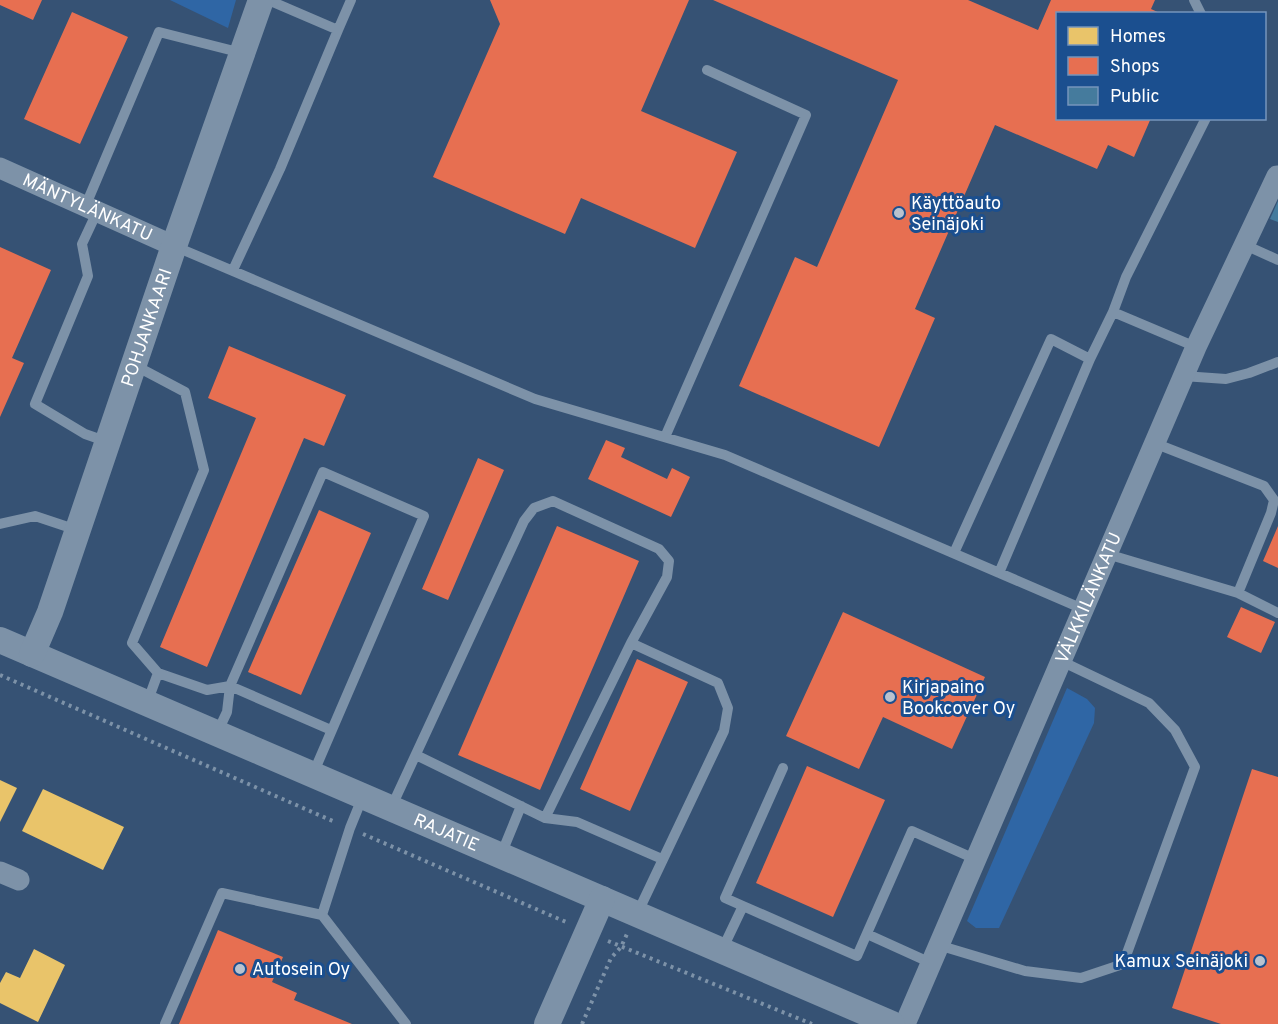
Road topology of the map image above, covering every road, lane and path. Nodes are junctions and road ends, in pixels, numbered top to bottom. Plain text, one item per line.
1 (261, 0) edge
2 (268, 0) edge
3 (351, 0) edge
4 (338, 30) junction
5 (243, 54) junction
6 (708, 70) dead end
7 (1205, 120) edge
8 (0, 169) edge
9 (1277, 176) edge
10 (91, 209) junction
11 (1245, 245) junction
12 (174, 246) junction
13 (1278, 260) edge
14 (233, 270) junction
15 (1113, 312) junction
16 (1196, 346) junction
17 (1090, 359) junction
18 (1278, 362) edge
19 (134, 364) junction
20 (1183, 376) junction
21 (665, 437) junction
22 (108, 442) junction
23 (1155, 443) junction
24 (0, 524) edge
25 (77, 530) junction
26 (954, 554) junction
27 (1107, 554) junction
28 (999, 573) junction
29 (1238, 593) junction
30 (1083, 609) junction
31 (1278, 613) edge
32 (0, 640) edge
33 (631, 643) junction
34 (32, 654) junction
35 (1061, 661) junction
36 (158, 673) junction
37 (0, 675) edge
38 (230, 686) junction
39 (147, 703) junction
40 (331, 730) junction
41 (217, 733) junction
42 (416, 755) junction
43 (783, 768) dead end
44 (313, 774) junction
45 (363, 796) junction
46 (521, 806) junction
47 (391, 808) junction
48 (546, 818) junction
49 (350, 828) junction
50 (501, 855) junction
51 (662, 859) junction
52 (975, 860) junction
53 (602, 899) junction
54 (743, 906) junction
55 (637, 914) junction
56 (322, 915) junction
57 (588, 932) junction
58 (867, 934) junction
59 (621, 947) junction
60 (722, 951) junction
61 (935, 954) junction
62 (165, 1024) edge
63 (406, 1024) edge
64 (547, 1024) edge
65 (582, 1024) edge
66 (812, 1024) edge
67 (892, 1024) edge
68 (904, 1024) edge

1 - 5 street, POHJANKAARI
2 - 4 lane
3 - 4 lane
4 - 14 lane
5 - 10 lane
5 - 12 street, POHJANKAARI
6 - 21 lane
7 - 15 lane
8 - 10 street, MÄNTYLÄNKATU
9 - 11 street, VÄLKKILÄNKATU
10 - 12 street, MÄNTYLÄNKATU
10 - 22 lane
11 - 13 lane
11 - 16 street, VÄLKKILÄNKATU
12 - 14 lane
12 - 19 street, POHJANKAARI
14 - 21 lane
15 - 16 lane
15 - 17 lane
16 - 20 street, VÄLKKILÄNKATU
17 - 26 lane
17 - 28 lane
18 - 20 lane
19 - 22 street, POHJANKAARI
19 - 36 lane
20 - 23 street, VÄLKKILÄNKATU
21 - 26 lane
22 - 25 street, POHJANKAARI
23 - 27 street, VÄLKKILÄNKATU
23 - 29 lane
24 - 25 lane
25 - 34 street, POHJANKAARI
26 - 28 lane
27 - 29 lane
27 - 30 street, VÄLKKILÄNKATU
28 - 30 lane
29 - 31 lane
30 - 35 street, VÄLKKILÄNKATU
32 - 34 street, RAJATIE
33 - 42 lane
33 - 48 lane
33 - 51 lane
34 - 39 street, RAJATIE
35 - 52 street, VÄLKKILÄNKATU
35 - 61 lane
36 - 38 lane
36 - 39 lane
37 - 49 path
38 - 40 lane
38 - 40 lane
38 - 41 lane
39 - 41 street, RAJATIE
40 - 44 lane
41 - 44 street, RAJATIE
42 - 46 lane
42 - 47 lane
43 - 54 lane
44 - 45 street, RAJATIE
45 - 47 street, RAJATIE
45 - 49 lane
46 - 48 lane
46 - 50 lane
47 - 50 street, RAJATIE
48 - 51 lane
49 - 56 lane
49 - 57 path
50 - 53 street, RAJATIE
51 - 55 lane
52 - 58 lane
52 - 61 street, VÄLKKILÄNKATU
53 - 55 street, RAJATIE
53 - 57 street
54 - 58 lane
54 - 60 lane
55 - 59 path
55 - 60 street, RAJATIE
56 - 62 lane
56 - 63 lane
57 - 59 path
57 - 64 street
58 - 61 lane
59 - 65 path
59 - 66 path
60 - 67 street, RAJATIE
61 - 68 street, VÄLKKILÄNKATU

